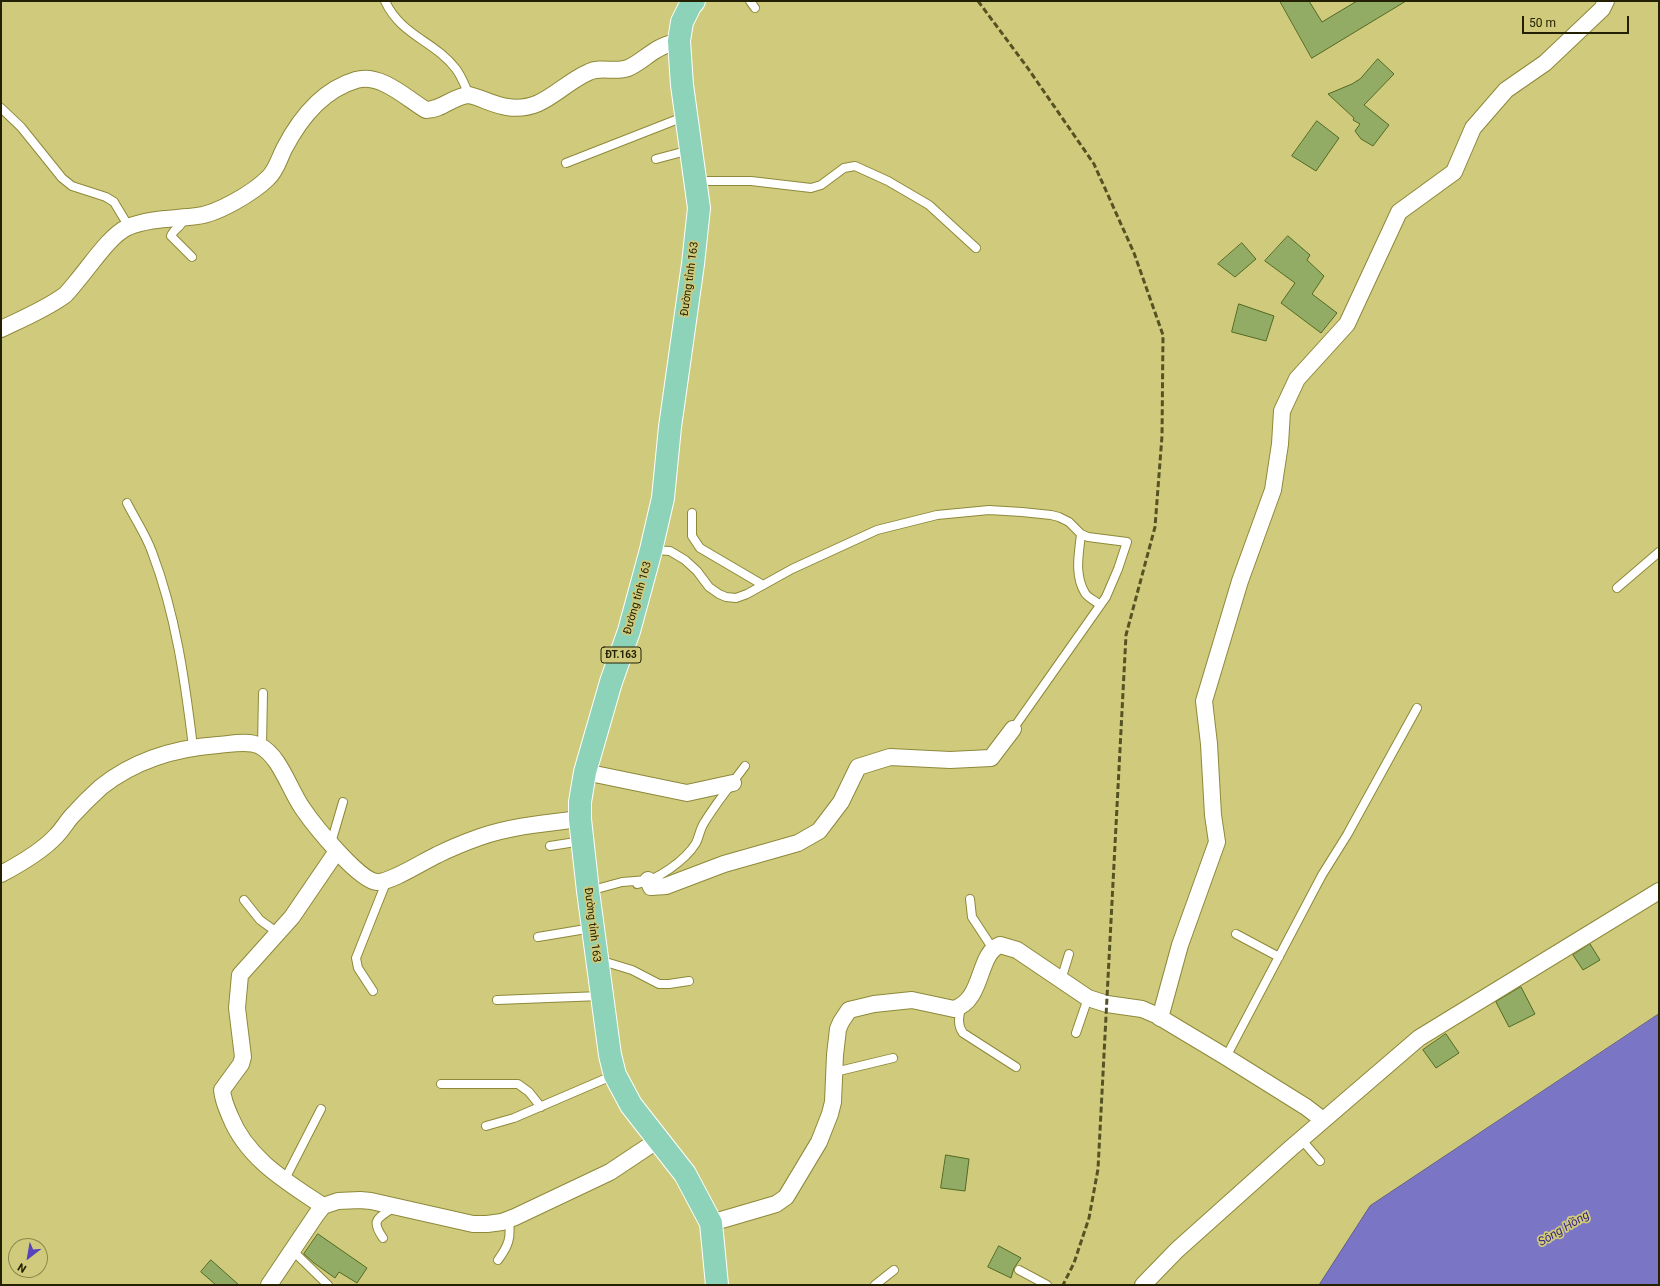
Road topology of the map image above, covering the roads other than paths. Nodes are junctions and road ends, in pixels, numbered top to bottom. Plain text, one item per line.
1 (385, 1) edge
2 (694, 1) edge
3 (750, 1) edge
4 (1606, 1) edge
5 (755, 8) dead end
6 (679, 41) junction
7 (469, 95) junction
8 (1, 108) edge
9 (687, 116) junction
10 (692, 149) junction
11 (656, 159) dead end
12 (566, 163) dead end
13 (696, 181) junction
14 (184, 217) junction
15 (129, 227) junction
16 (976, 248) dead end
17 (192, 257) dead end
18 (1, 329) edge
19 (127, 503) dead end
20 (692, 513) dead end
21 (1081, 534) junction
22 (652, 550) junction
23 (1659, 552) edge
24 (763, 585) junction
25 (1617, 588) dead end
26 (1100, 605) junction
27 (263, 693) dead end
28 (1417, 708) dead end
29 (1013, 729) joint
30 (262, 746) junction
31 (193, 747) junction
32 (745, 766) dead end
33 (585, 772) junction
34 (733, 783) junction
35 (343, 802) dead end
36 (580, 819) junction
37 (582, 841) junction
38 (550, 846) dead end
39 (334, 847) junction
40 (1, 874) edge
41 (387, 880) junction
42 (648, 880) junction
43 (588, 891) junction
44 (1659, 891) edge
45 (970, 899) dead end
46 (244, 900) dead end
47 (593, 928) junction
48 (278, 933) junction
49 (1236, 934) dead end
50 (538, 937) dead end
51 (993, 949) junction
52 (1069, 954) dead end
53 (1279, 957) junction
54 (597, 959) junction
55 (689, 980) dead end
56 (1061, 980) junction
57 (373, 991) dead end
58 (602, 996) junction
59 (1088, 998) junction
60 (497, 1000) dead end
61 (961, 1007) junction
62 (1160, 1018) junction
63 (1076, 1033) dead end
64 (1226, 1057) junction
65 (893, 1058) dead end
66 (1016, 1067) dead end
67 (835, 1072) junction
68 (615, 1075) junction
69 (441, 1084) dead end
70 (541, 1106) junction
71 (321, 1109) dead end
72 (1323, 1120) junction
73 (486, 1126) dead end
74 (1301, 1139) junction
75 (658, 1140) junction
76 (1320, 1161) dead end
77 (284, 1181) junction
78 (323, 1206) junction
79 (394, 1207) junction
80 (509, 1220) junction
81 (711, 1223) junction
82 (383, 1238) dead end
83 (292, 1250) junction
84 (498, 1260) dead end
85 (894, 1270) dead end
86 (1018, 1270) dead end
87 (269, 1285) edge
88 (328, 1285) edge
89 (717, 1285) edge
90 (875, 1285) edge
91 (1047, 1285) edge
92 (1143, 1285) edge

1 - 7 lane
2 - 6 main road, Đường tỉnh 163 / ĐT.163
3 - 5 lane
4 - 62 street
6 - 7 street
6 - 9 main road, Đường tỉnh 163 / ĐT.163
7 - 14 street
8 - 15 lane
9 - 10 main road, Đường tỉnh 163 / ĐT.163
9 - 12 lane
10 - 11 lane
10 - 13 main road, Đường tỉnh 163 / ĐT.163
13 - 16 lane
13 - 22 main road, Đường tỉnh 163 / ĐT.163
14 - 15 street
14 - 17 lane
15 - 18 street
19 - 31 lane
20 - 24 lane
21 - 24 lane
21 - 26 lane
21 - 26 lane
22 - 24 lane
22 - 33 main road, Đường tỉnh 163 / ĐT.163
23 - 25 lane
26 - 29 lane
27 - 30 lane
28 - 53 lane
29 - 42 street
30 - 31 street
30 - 39 street
31 - 40 street
32 - 34 lane
33 - 34 street
33 - 36 main road, Đường tỉnh 163 / ĐT.163
34 - 42 lane
35 - 39 lane
36 - 37 main road, Đường tỉnh 163 / ĐT.163
36 - 41 street
37 - 38 lane
37 - 43 main road, Đường tỉnh 163 / ĐT.163
39 - 41 street
39 - 48 street
41 - 57 lane
42 - 43 lane
43 - 47 main road, Đường tỉnh 163 / ĐT.163
44 - 72 street
45 - 51 lane
46 - 48 lane
47 - 50 lane
47 - 54 main road, Đường tỉnh 163 / ĐT.163
48 - 77 street
49 - 53 lane
51 - 56 street
51 - 61 street
52 - 56 lane
53 - 64 lane
54 - 55 lane
54 - 58 main road, Đường tỉnh 163 / ĐT.163
56 - 59 street
58 - 60 lane
58 - 68 main road, Đường tỉnh 163 / ĐT.163
59 - 62 street
59 - 63 lane
61 - 66 lane
61 - 67 street
62 - 64 street
64 - 72 street
65 - 67 lane
67 - 81 street
68 - 70 lane
68 - 75 main road, Đường tỉnh 163 / ĐT.163
69 - 70 lane
70 - 73 lane
71 - 77 lane
72 - 74 street
74 - 76 lane
74 - 92 street
75 - 80 street
75 - 81 main road, Đường tỉnh 163 / ĐT.163
77 - 78 street
78 - 79 street
78 - 83 street
79 - 80 street
79 - 82 lane
80 - 84 lane
81 - 89 main road, Đường tỉnh 163 / ĐT.163
83 - 87 street
83 - 88 lane
85 - 90 lane
86 - 91 lane

